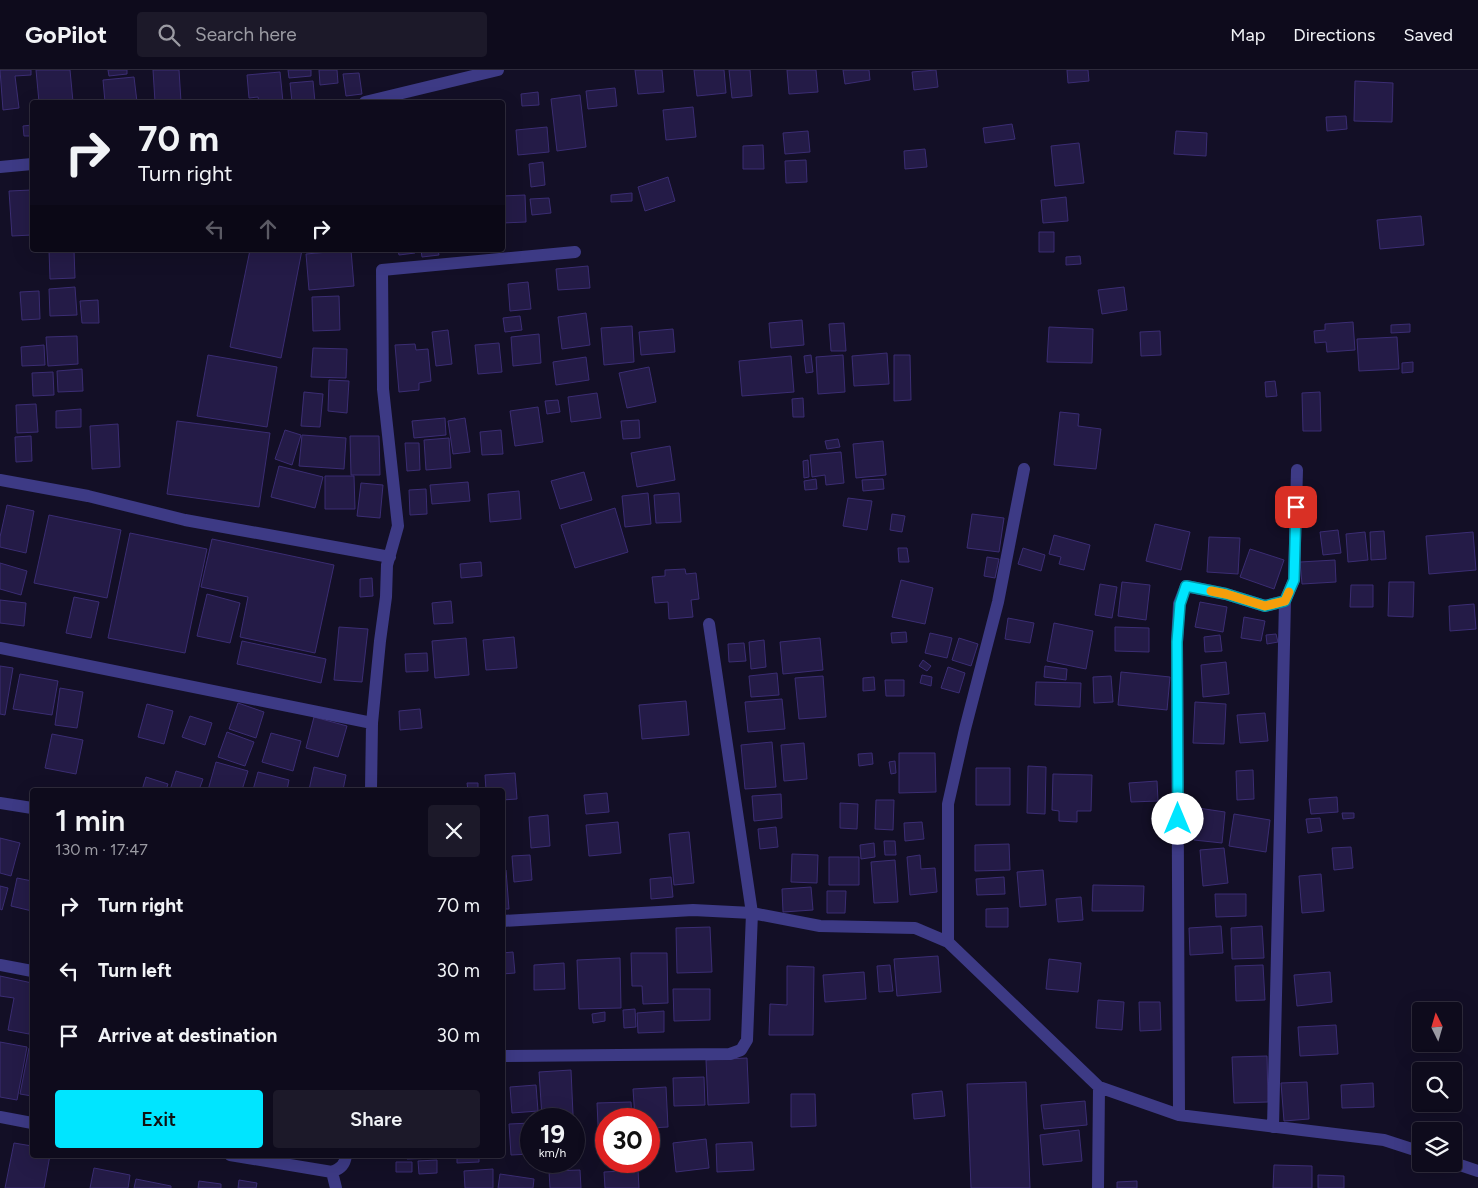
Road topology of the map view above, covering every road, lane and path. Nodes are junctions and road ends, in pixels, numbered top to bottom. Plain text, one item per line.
1 (498, 70) edge
2 (374, 100) edge
3 (30, 164) edge
4 (0, 167) edge
5 (575, 252) dead end
6 (1024, 469) dead end
7 (1297, 470) dead end
8 (0, 480) edge
9 (390, 557) junction
10 (1285, 601) junction
11 (709, 624) dead end
12 (0, 648) edge
13 (372, 723) junction
14 (371, 788) edge
15 (0, 803) edge
16 (30, 808) edge
17 (752, 913) junction
18 (505, 921) edge
19 (948, 942) junction
20 (0, 965) edge
21 (30, 971) edge
22 (505, 1056) edge
23 (1099, 1087) junction
24 (1180, 1115) junction
25 (0, 1117) edge
26 (30, 1122) edge
27 (1273, 1128) junction
28 (1412, 1149) edge
29 (248, 1158) edge
30 (346, 1158) edge
31 (1462, 1166) edge
32 (1478, 1171) edge
33 (332, 1172) junction
34 (336, 1188) edge
35 (1098, 1188) edge

1 - 2 street
3 - 4 street
5 - 9 street
6 - 19 street
7 - 10 street
8 - 9 street
9 - 13 street
10 - 24 street
10 - 27 street
11 - 17 street
12 - 13 street
13 - 14 street
15 - 16 street
17 - 18 street
17 - 19 street
17 - 22 street
19 - 23 street
20 - 21 street
23 - 24 street
23 - 35 street
24 - 27 street
25 - 26 street
27 - 28 street
29 - 33 street
30 - 33 street
31 - 32 street
33 - 34 street

